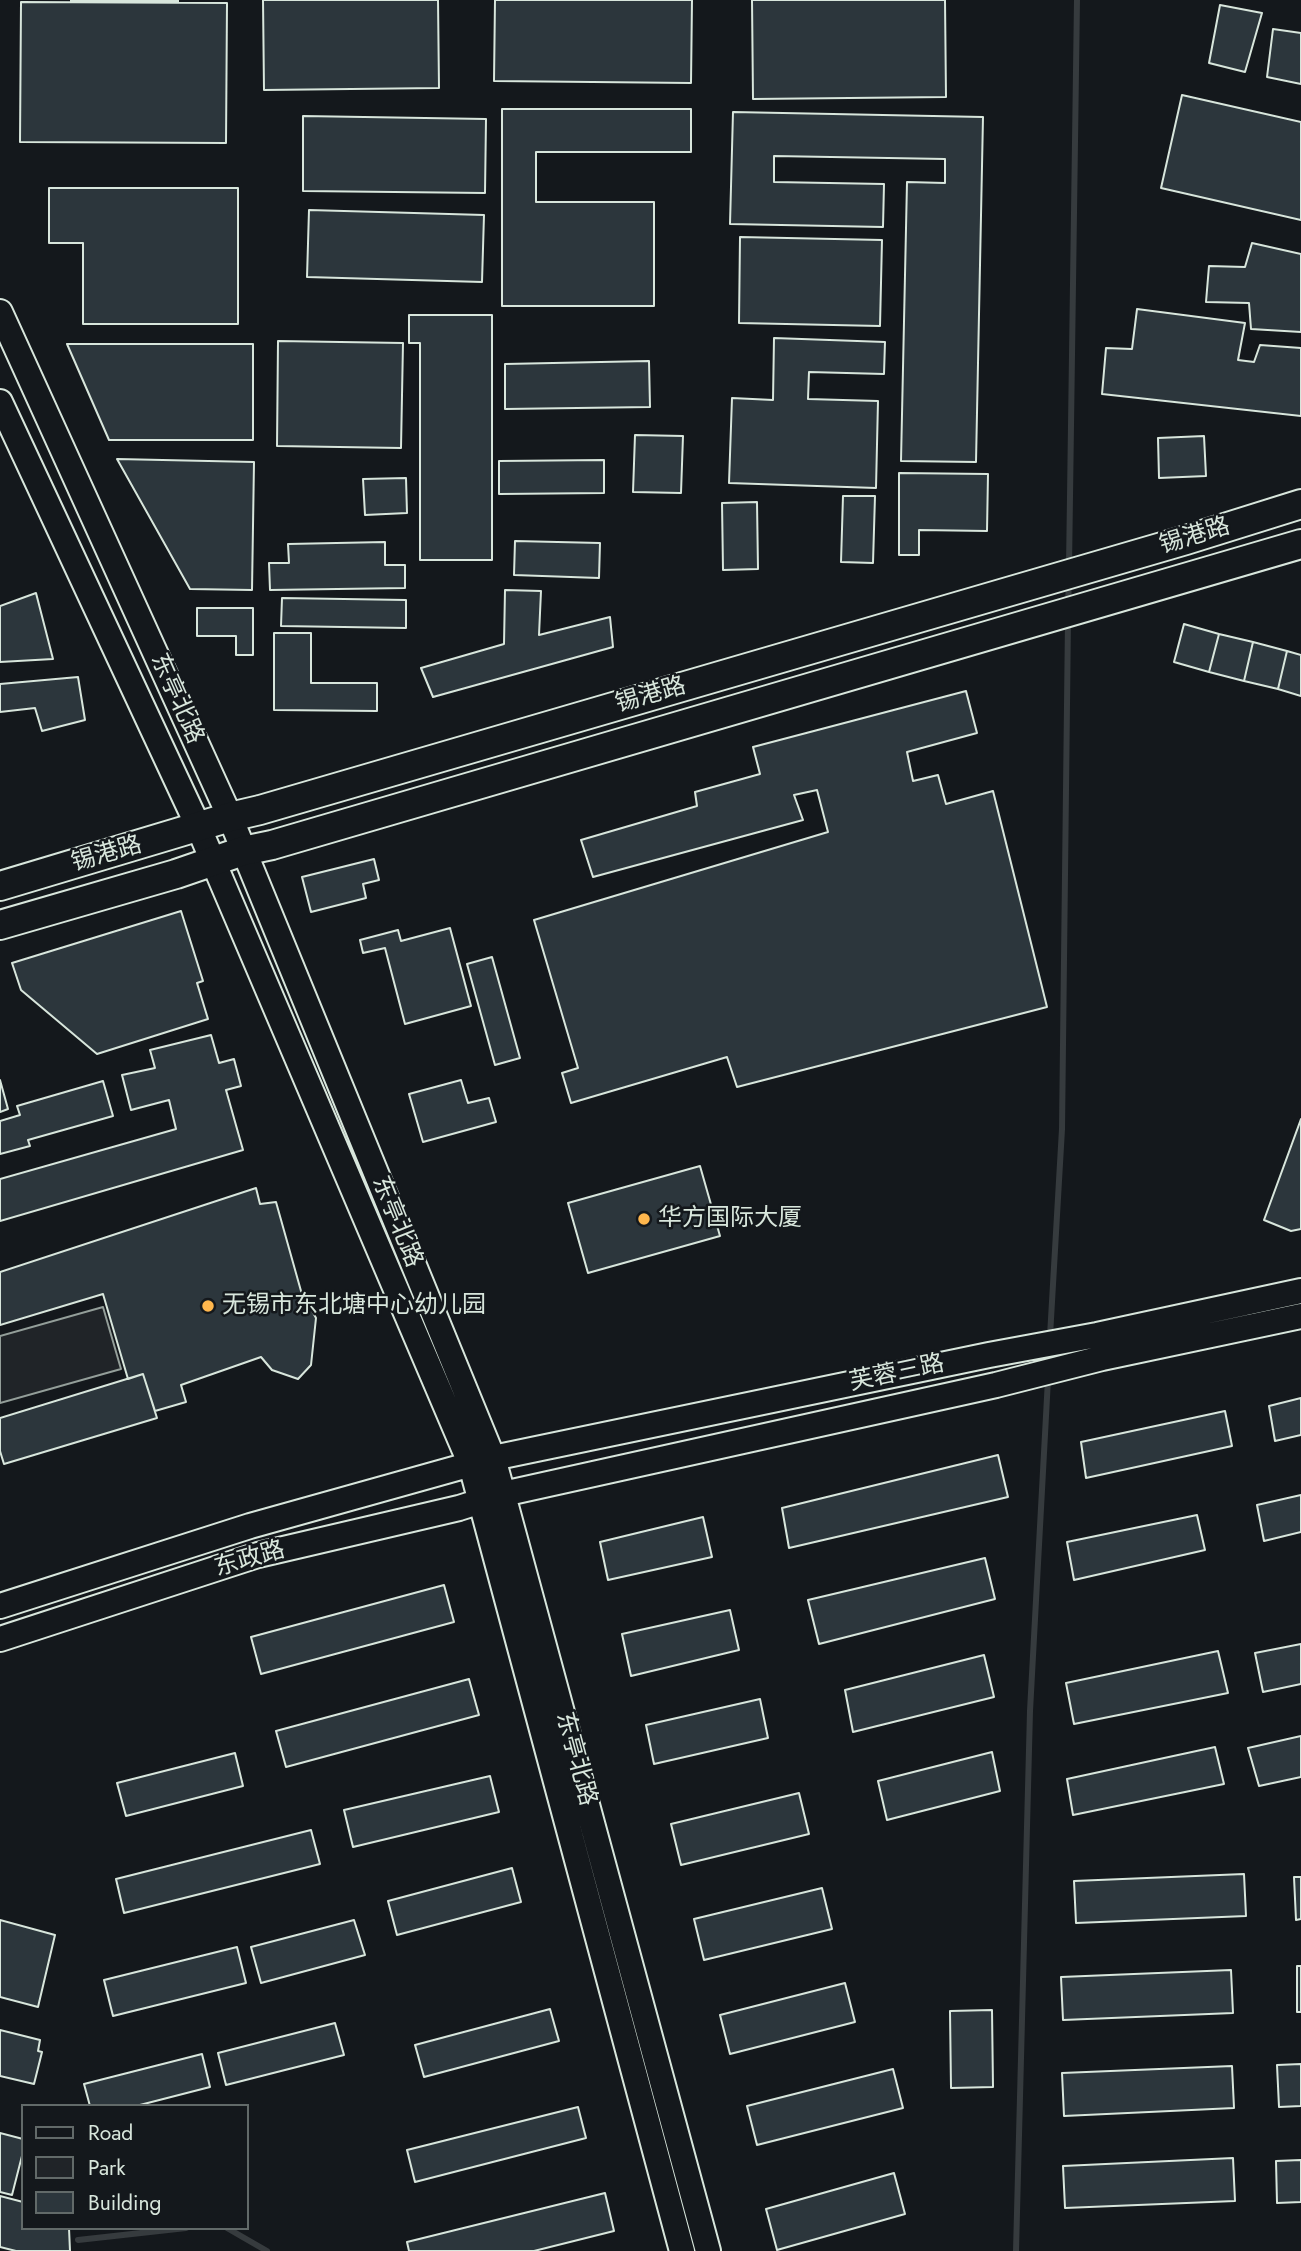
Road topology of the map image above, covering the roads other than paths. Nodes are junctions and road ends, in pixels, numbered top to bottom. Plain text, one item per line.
1 (0, 312) edge
2 (0, 402) edge
3 (1301, 504) edge
4 (1301, 544) edge
5 (230, 817) junction
6 (198, 826) junction
7 (243, 850) junction
8 (213, 861) junction
9 (0, 886) edge
10 (0, 925) edge
11 (1301, 1291) edge
12 (1301, 1315) edge
13 (1100, 1347) junction
14 (482, 1462) junction
15 (492, 1498) junction
16 (0, 1606) edge
17 (0, 1639) edge
18 (682, 2251) edge
19 (708, 2251) edge

1 - 5 main road, 东亭北路
2 - 6 main road, 东亭北路
3 - 5 main road, 锡港路
4 - 7 main road, 锡港路
5 - 6 main road, 锡港路
5 - 7 main road, 东亭北路
6 - 8 main road, 东亭北路
6 - 9 main road, 锡港路
7 - 8 main road, 锡港路
7 - 14 main road, 东亭北路
8 - 10 main road, 锡港路
8 - 14 main road, 东亭北路
11 - 13 main road, 芙蓉三路
12 - 13 main road, 芙蓉三路
13 - 14 main road, 芙蓉三路
13 - 15 main road, 芙蓉三路
14 - 15 main road, 东亭北路
14 - 16 main road, 东政路
15 - 17 main road, 东政路
15 - 18 main road, 东亭北路
15 - 19 main road, 东亭北路

